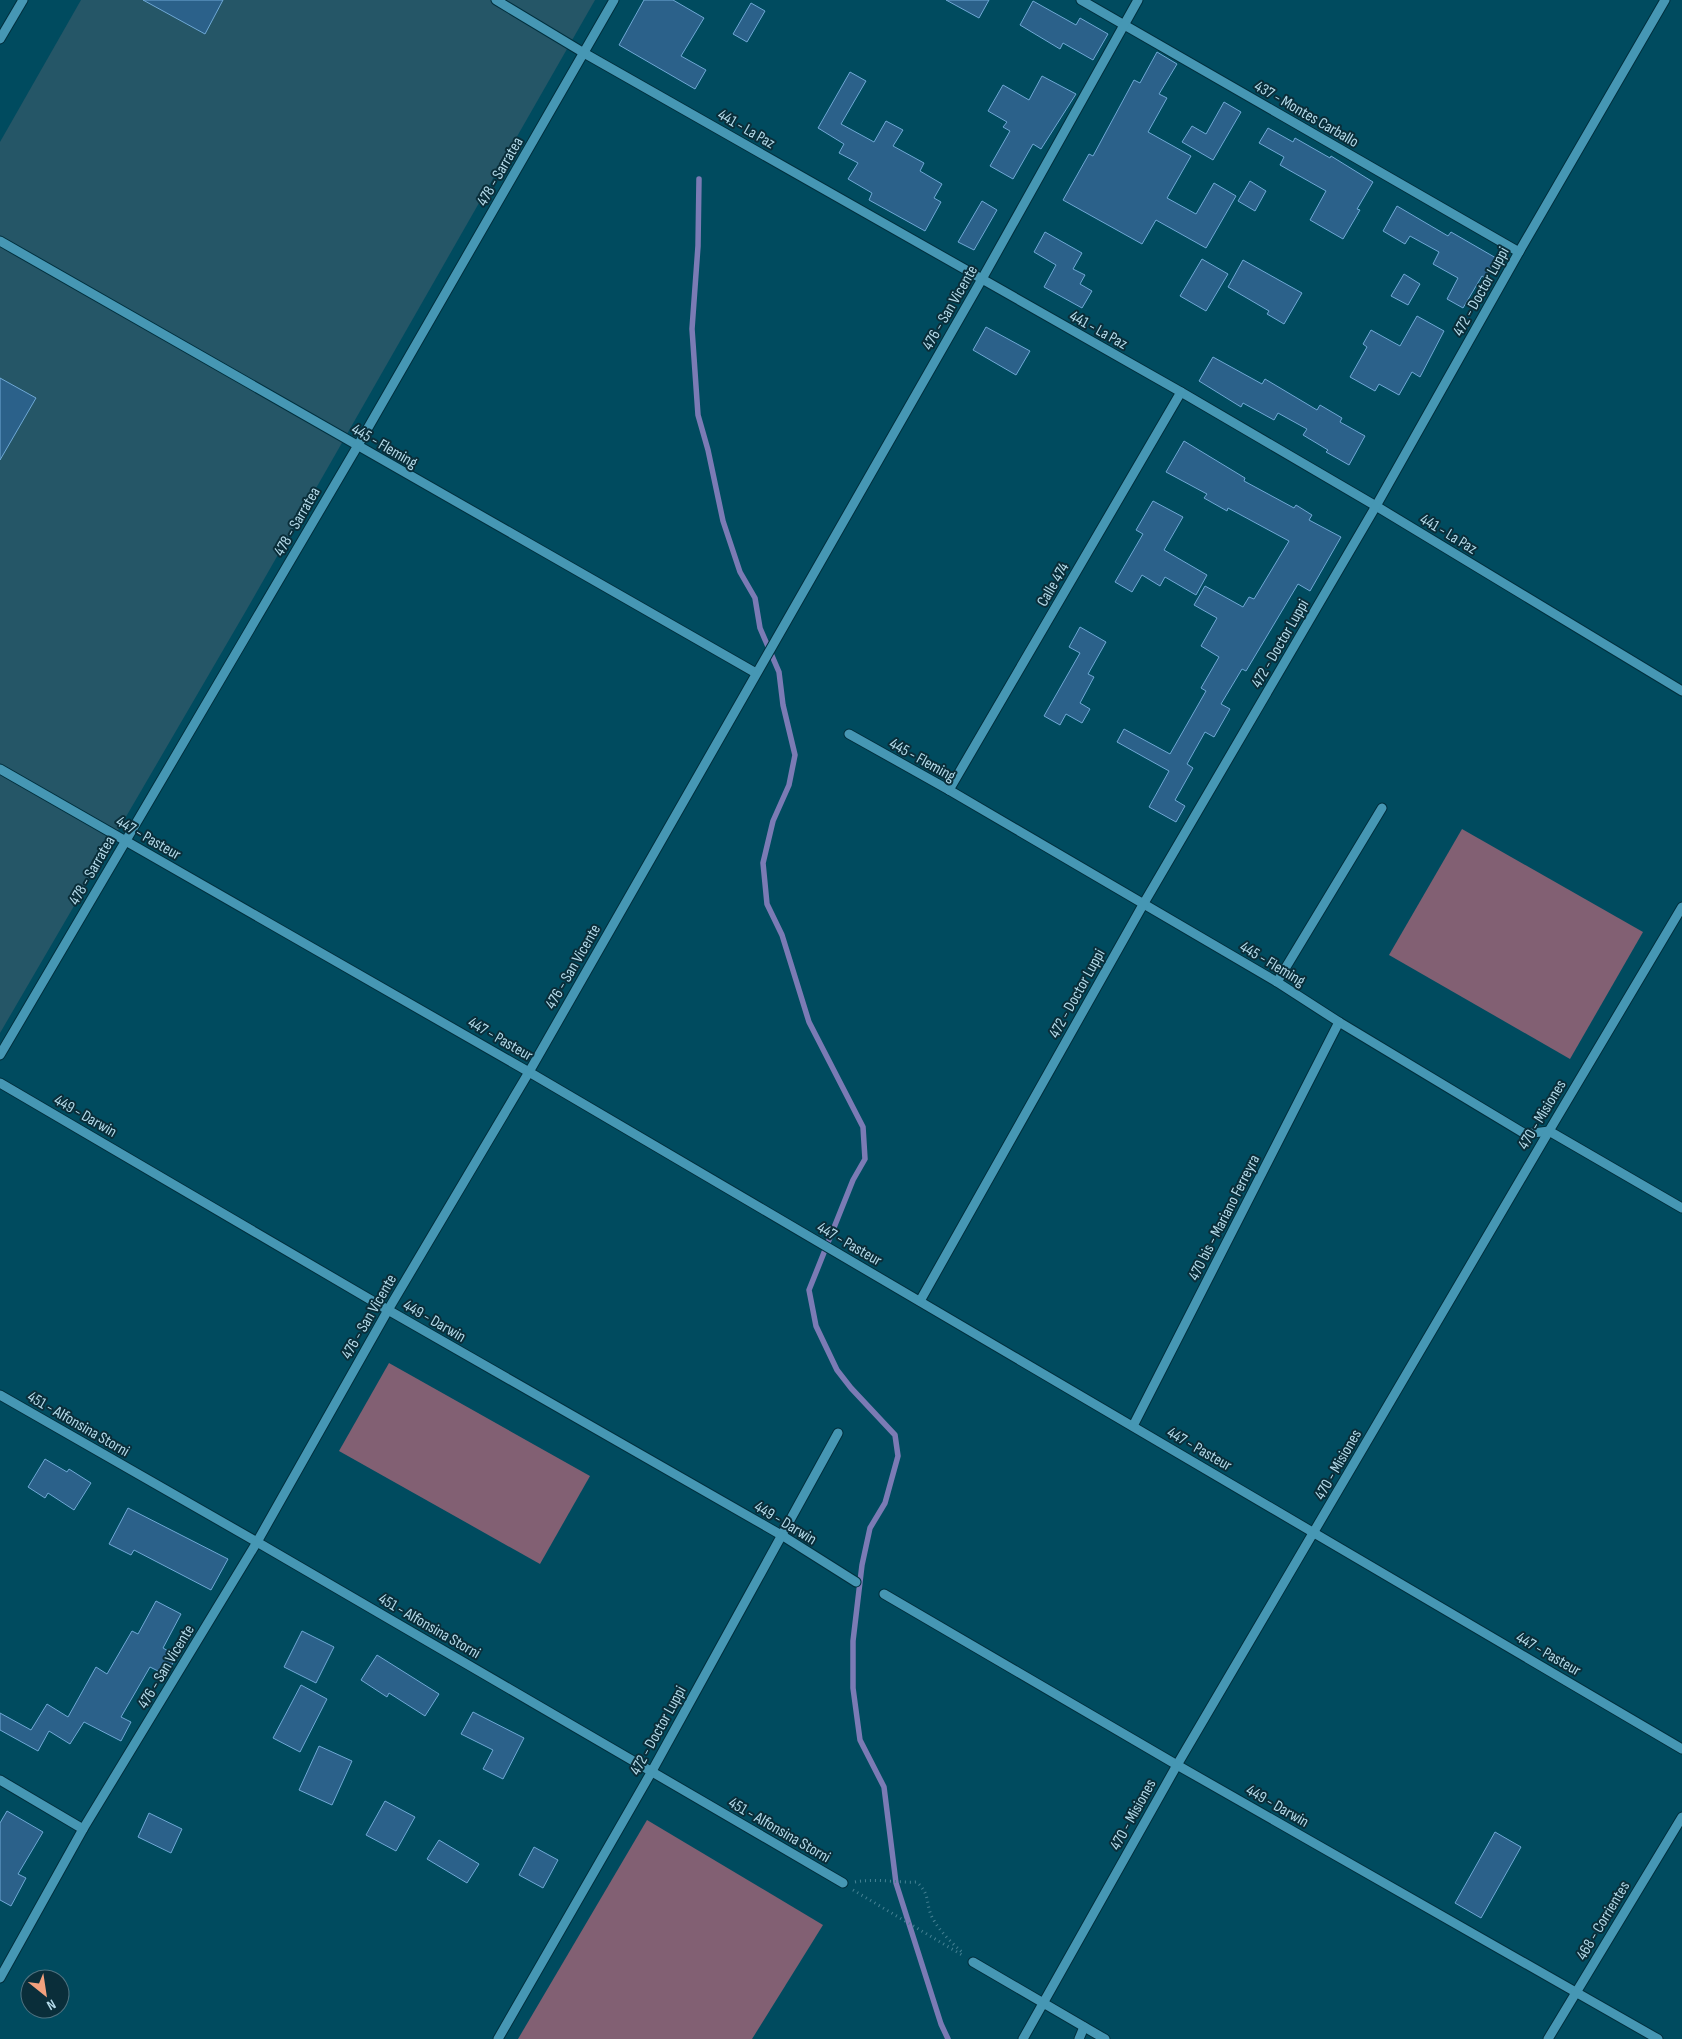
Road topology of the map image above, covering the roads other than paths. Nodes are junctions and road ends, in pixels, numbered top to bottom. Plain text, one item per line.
1 (23, 0) edge
2 (496, 0) edge
3 (614, 0) edge
4 (1081, 0) edge
5 (1138, 0) edge
6 (1665, 0) edge
7 (1124, 25) junction
8 (0, 39) edge
9 (584, 53) junction
10 (0, 241) edge
11 (1519, 252) junction
12 (982, 279) junction
13 (1181, 392) junction
14 (357, 447) junction
15 (1376, 506) junction
16 (758, 670) junction
17 (1682, 691) edge
18 (849, 734) dead end
19 (0, 768) edge
20 (949, 790) junction
21 (1382, 808) dead end
22 (126, 840) junction
23 (1144, 903) junction
24 (1682, 907) edge
25 (1277, 982) junction
26 (1339, 1022) junction
27 (0, 1055) edge
28 (529, 1072) junction
29 (0, 1083) edge
30 (1549, 1131) junction
31 (1682, 1208) edge
32 (920, 1301) junction
33 (388, 1310) junction
34 (0, 1395) edge
35 (1133, 1426) junction
36 (838, 1433) dead end
37 (1314, 1533) junction
38 (783, 1536) junction
39 (257, 1542) junction
40 (856, 1582) dead end
41 (884, 1594) dead end
42 (1682, 1748) edge
43 (1177, 1765) junction
44 (652, 1771) junction
45 (0, 1780) edge
46 (1682, 1817) edge
47 (83, 1829) junction
48 (843, 1884) road end
49 (973, 1962) road end
50 (0, 1978) edge
51 (1575, 1993) junction
52 (1044, 2002) junction
53 (1084, 2027) junction
54 (498, 2039) edge
55 (1023, 2039) edge
56 (1079, 2039) edge
57 (1105, 2039) edge
58 (1548, 2039) edge
59 (1658, 2039) edge

1 - 8 street
2 - 9 street, 441 - La Paz
3 - 9 street, 478 - Sarratea
4 - 7 street, 437 - Montes Carballo
5 - 7 street, 476 - San Vicente
6 - 11 street, 472 - Doctor Luppi
7 - 11 street, 437 - Montes Carballo
7 - 12 street, 476 - San Vicente
9 - 12 street, 441 - La Paz
9 - 14 street, 478 - Sarratea
10 - 14 street, 445 - Fleming
11 - 15 street, 472 - Doctor Luppi
12 - 13 street, 441 - La Paz
12 - 16 street, 476 - San Vicente
13 - 15 street, 441 - La Paz
13 - 20 street, Calle 474
14 - 16 street, 445 - Fleming
14 - 22 street, 478 - Sarratea
15 - 17 street, 441 - La Paz
15 - 23 street, 472 - Doctor Luppi
16 - 28 street, 476 - San Vicente
18 - 20 street, 445 - Fleming
19 - 22 street, 447 - Pasteur
20 - 23 street, 445 - Fleming
21 - 25 street
22 - 27 street, 478 - Sarratea
22 - 28 street, 447 - Pasteur
23 - 25 street, 445 - Fleming
23 - 32 street, 472 - Doctor Luppi
24 - 30 street, 470 - Misiones
25 - 26 street, 445 - Fleming
26 - 30 street, 445 - Fleming
26 - 35 street, 470 bis - Mariano Ferreyra
28 - 32 street, 447 - Pasteur
28 - 33 street, 476 - San Vicente
29 - 33 street, 449 - Darwin
30 - 31 street
30 - 37 street, 470 - Misiones
32 - 35 street, 447 - Pasteur
33 - 38 street, 449 - Darwin
33 - 39 street, 476 - San Vicente
34 - 39 street, 451 - Alfonsina Storni
35 - 37 street, 447 - Pasteur
36 - 38 street, 472 - Doctor Luppi
37 - 42 street, 447 - Pasteur
37 - 43 street, 470 - Misiones
38 - 40 street, 449 - Darwin
38 - 44 street, 472 - Doctor Luppi
39 - 44 street, 451 - Alfonsina Storni
39 - 47 street, 476 - San Vicente
41 - 43 street, 449 - Darwin
43 - 51 street, 449 - Darwin
43 - 52 street, 470 - Misiones
44 - 48 street, 451 - Alfonsina Storni
44 - 54 street, 472 - Doctor Luppi
45 - 47 street
46 - 51 street, 468 - Corrientes
47 - 50 street, 476 - San Vicente
49 - 52 street
51 - 58 street, 468 - Corrientes
51 - 59 street, 449 - Darwin
52 - 53 street
52 - 55 street, 470 - Misiones
53 - 56 street
53 - 57 street

